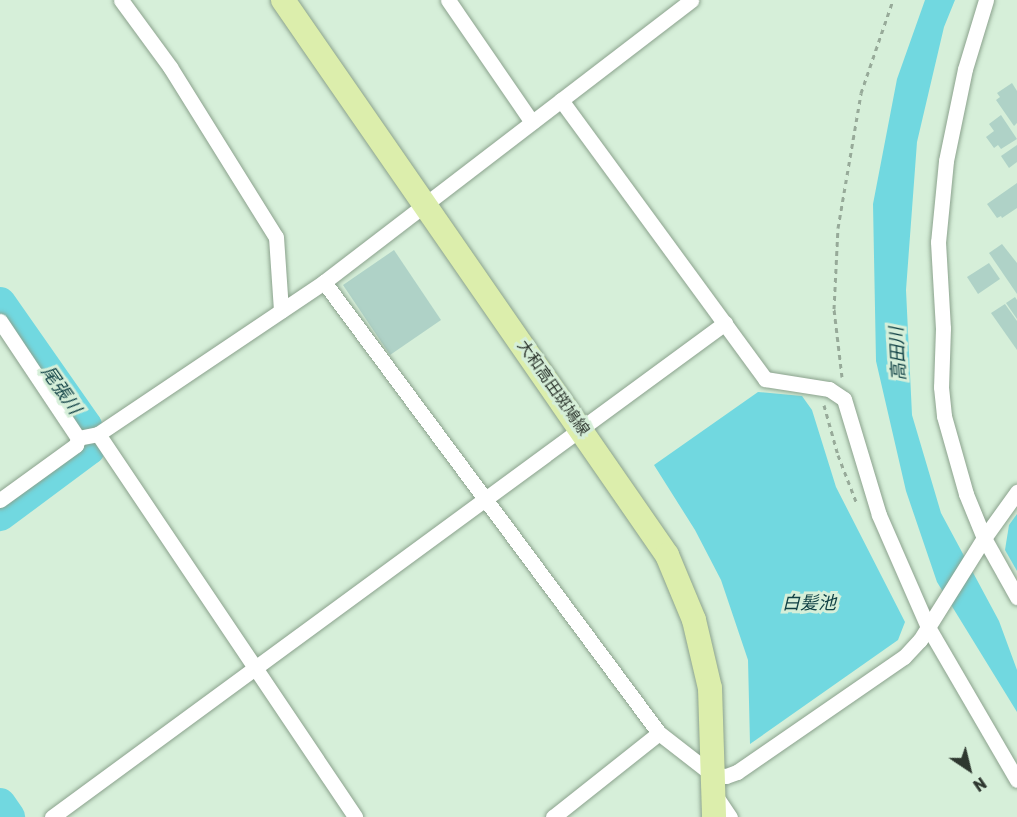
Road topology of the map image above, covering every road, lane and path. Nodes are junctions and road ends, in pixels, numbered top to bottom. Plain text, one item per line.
1 (121, 0) edge
2 (283, 0) edge
3 (448, 0) edge
4 (691, 0) edge
5 (893, 0) edge
6 (986, 0) edge
7 (561, 100) junction
8 (532, 122) junction
9 (425, 204) junction
10 (324, 282) junction
11 (281, 311) junction
12 (0, 321) edge
13 (725, 323) junction
14 (844, 399) junction
15 (582, 430) junction
16 (87, 437) junction
17 (1017, 492) edge
18 (0, 500) edge
19 (486, 500) junction
20 (984, 538) junction
21 (1017, 597) edge
22 (931, 622) junction
23 (254, 669) junction
24 (659, 733) junction
25 (1017, 780) edge
26 (714, 784) junction
27 (52, 817) edge
28 (355, 817) edge
29 (553, 817) edge
30 (714, 817) edge
31 (730, 817) edge

1 - 11 street
2 - 9 main road, 大和高田斑鳩線
3 - 8 street
4 - 7 street
5 - 14 path
6 - 20 street
7 - 8 street
7 - 13 street
8 - 9 street
9 - 10 street
9 - 15 main road, 大和高田斑鳩線
10 - 11 street
10 - 19 street
11 - 16 street
12 - 16 street
13 - 14 street
13 - 15 street
14 - 22 street
15 - 19 street
15 - 26 main road, 大和高田斑鳩線
16 - 18 street
16 - 23 street
17 - 20 street
19 - 23 street
19 - 24 street
20 - 21 street
20 - 22 street
22 - 25 street
22 - 26 street
23 - 27 street
23 - 28 street
24 - 26 street
24 - 29 street
26 - 30 main road, 大和高田斑鳩線
26 - 31 street

